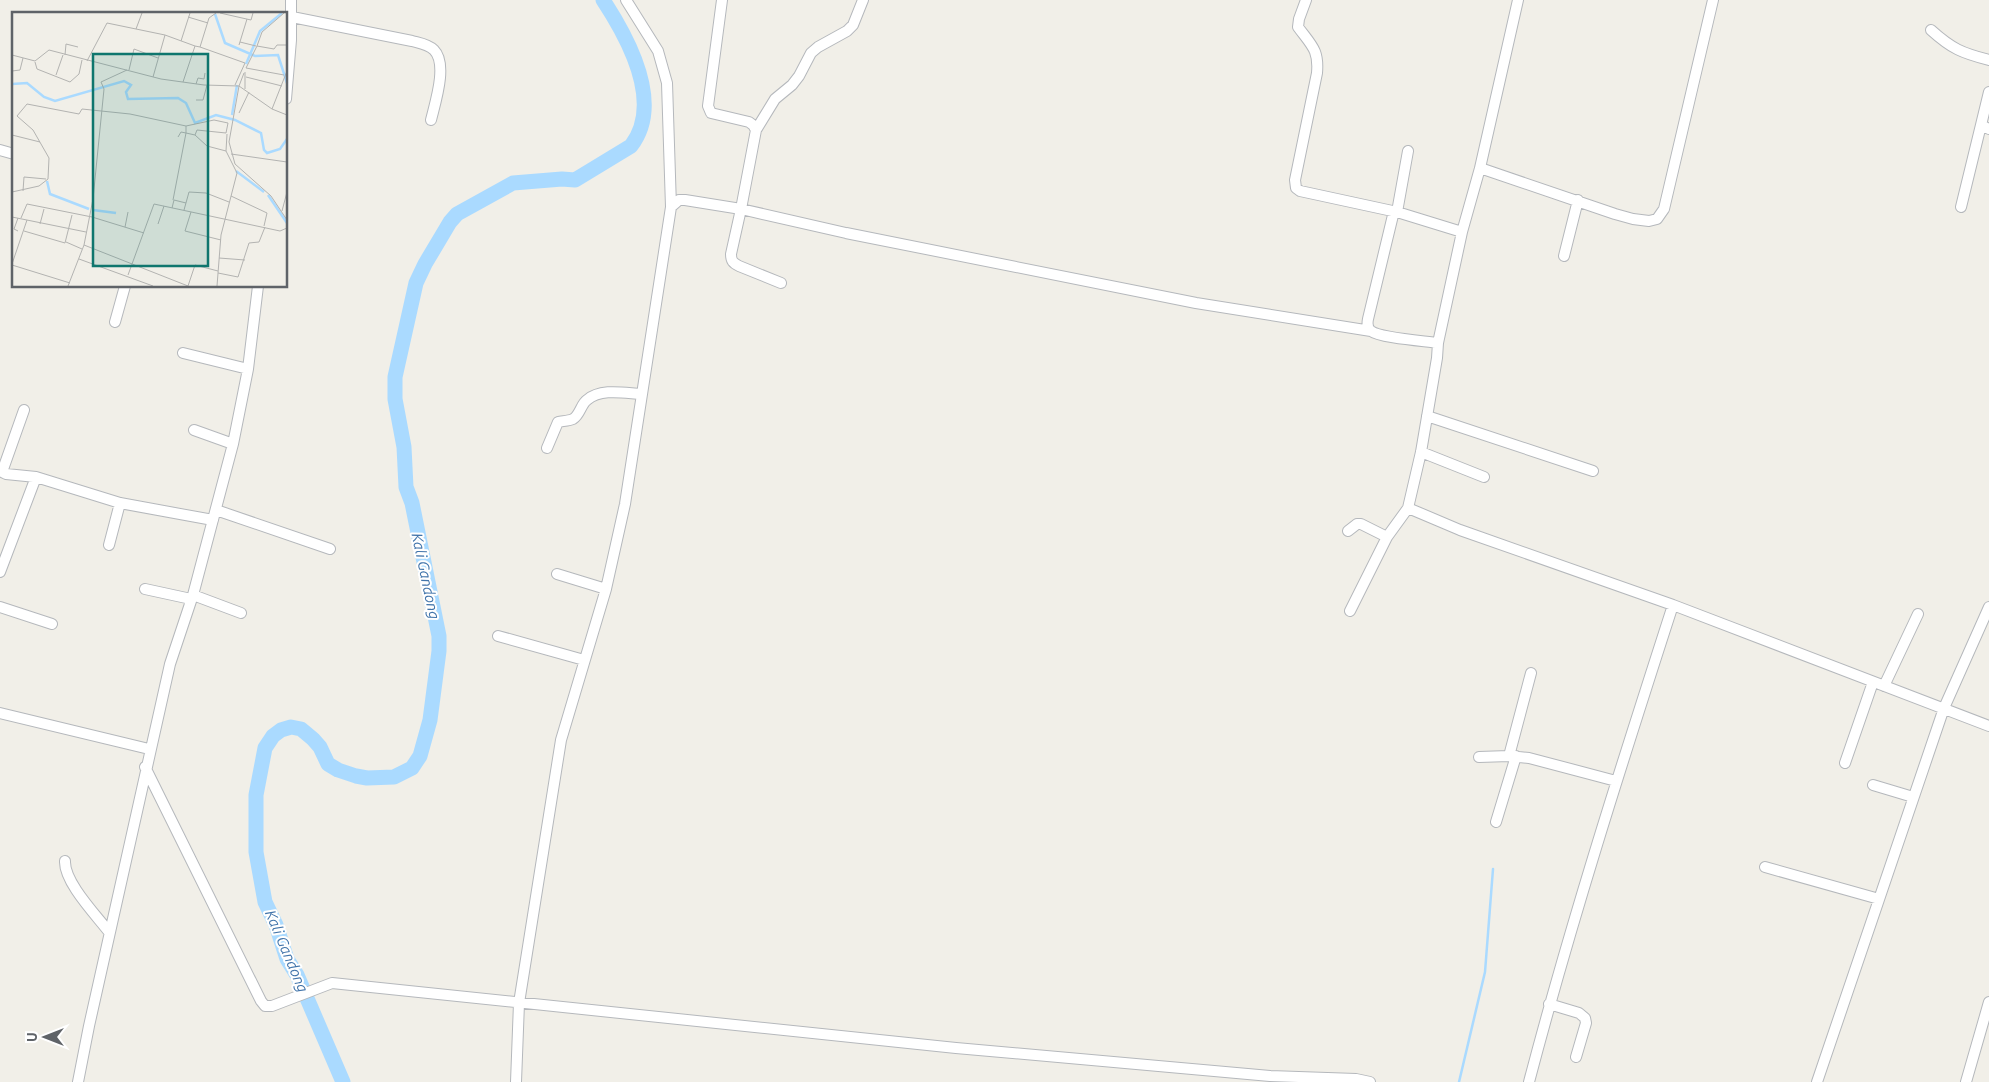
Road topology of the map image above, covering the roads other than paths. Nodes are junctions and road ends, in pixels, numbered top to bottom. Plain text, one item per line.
1 (291, 0) edge
2 (626, 0) edge
3 (722, 0) edge
4 (863, 0) edge
5 (1306, 0) edge
6 (1518, 0) edge
7 (1713, 0) edge
8 (292, 17) junction
9 (1931, 30) dead end
10 (289, 39) edge
11 (288, 59) edge
12 (1989, 60) edge
13 (1989, 92) edge
14 (431, 120) dead end
15 (1985, 127) edge
16 (756, 130) junction
17 (1408, 151) dead end
18 (1480, 168) junction
19 (1578, 200) junction
20 (671, 207) junction
21 (1962, 208) dead end
22 (741, 209) junction
23 (1396, 211) junction
24 (1462, 232) junction
25 (1564, 256) dead end
26 (782, 283) dead end
27 (124, 288) edge
28 (258, 288) edge
29 (115, 322) dead end
30 (1371, 331) junction
31 (1438, 344) junction
32 (182, 354) dead end
33 (248, 369) junction
34 (641, 394) junction
35 (24, 410) dead end
36 (1427, 416) junction
37 (194, 430) dead end
38 (233, 444) junction
39 (547, 448) dead end
40 (1420, 452) junction
41 (1593, 471) dead end
42 (1, 472) edge
43 (36, 477) junction
44 (1484, 477) dead end
45 (120, 503) junction
46 (1408, 508) junction
47 (215, 515) junction
48 (1348, 531) dead end
49 (1386, 537) junction
50 (109, 546) dead end
51 (330, 549) dead end
52 (0, 572) edge
53 (557, 574) dead end
54 (145, 589) dead end
55 (606, 589) junction
56 (192, 597) junction
57 (1673, 606) junction
58 (0, 607) edge
59 (1989, 607) edge
60 (1350, 611) dead end
61 (241, 613) dead end
62 (1918, 614) dead end
63 (52, 624) dead end
64 (498, 636) dead end
65 (584, 660) junction
66 (1531, 673) dead end
67 (1878, 684) junction
68 (1944, 708) junction
69 (0, 713) edge
70 (1989, 726) edge
71 (149, 749) junction
72 (1513, 756) junction
73 (1479, 757) dead end
74 (1845, 763) dead end
75 (146, 767) junction
76 (1616, 781) junction
77 (1873, 785) dead end
78 (1914, 797) junction
79 (1496, 822) dead end
80 (64, 861) dead end
81 (1765, 868) dead end
82 (1878, 899) junction
83 (110, 932) junction
84 (519, 1002) junction
85 (1989, 1002) edge
86 (1549, 1004) junction
87 (1576, 1057) dead end
88 (78, 1082) edge
89 (516, 1082) edge
90 (1370, 1082) edge
91 (1528, 1082) edge
92 (1817, 1082) edge
93 (1966, 1082) edge

1 - 8 street
2 - 20 street
3 - 16 street
4 - 16 street
5 - 23 street
6 - 18 street
7 - 19 street
8 - 10 street
8 - 14 street
9 - 12 street
10 - 11 street
13 - 15 street
15 - 21 street
16 - 22 street
17 - 23 street
18 - 19 street
18 - 24 street
19 - 25 street
20 - 22 street
20 - 34 street
22 - 26 street
22 - 30 street
23 - 24 street
23 - 30 street
24 - 31 street
27 - 29 street
28 - 33 street
30 - 31 street
31 - 36 street
32 - 33 street
33 - 38 street
34 - 39 street
34 - 55 street
35 - 42 street
36 - 40 street
36 - 41 street
37 - 38 street
38 - 47 street
40 - 44 street
40 - 46 street
42 - 43 street
43 - 45 street
43 - 52 street
45 - 47 street
45 - 50 street
46 - 49 street
46 - 57 street
47 - 51 street
47 - 56 street
48 - 49 street
49 - 60 street
53 - 55 street
54 - 56 street
55 - 65 street
56 - 61 street
56 - 71 street
57 - 67 street
57 - 76 street
58 - 63 street
59 - 68 street
62 - 67 street
64 - 65 street
65 - 84 street
66 - 72 street
67 - 68 street
67 - 74 street
68 - 70 street
68 - 78 street
69 - 71 street
71 - 75 street
72 - 73 street
72 - 76 street
72 - 79 street
75 - 83 street
75 - 84 street
76 - 86 street
77 - 78 street
78 - 82 street
80 - 83 street
81 - 82 street
82 - 92 street
83 - 88 street
84 - 89 street
84 - 90 street
85 - 93 street
86 - 87 street
86 - 91 street

